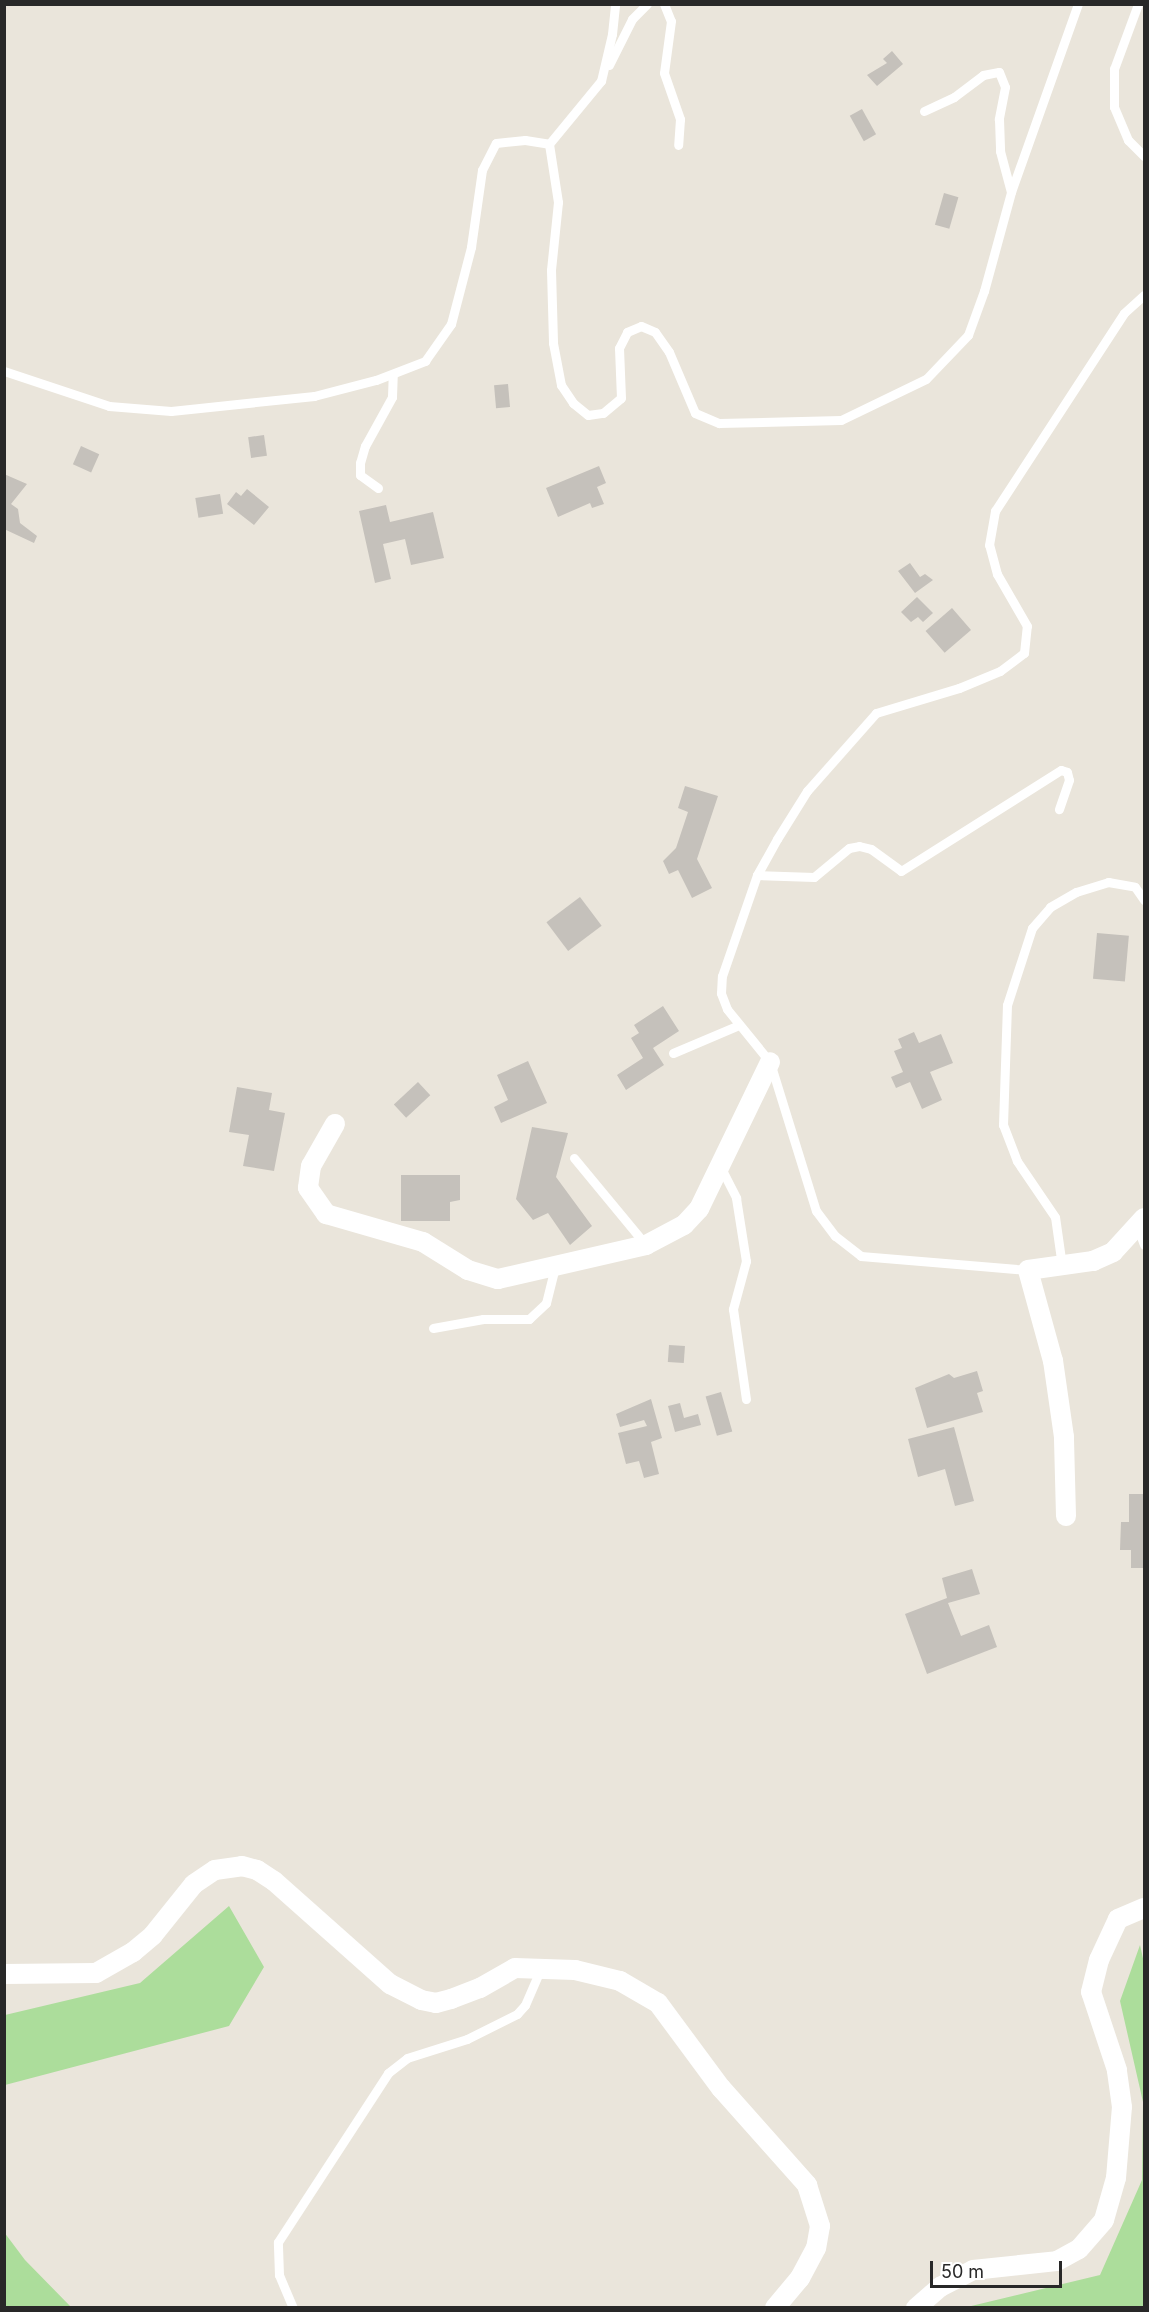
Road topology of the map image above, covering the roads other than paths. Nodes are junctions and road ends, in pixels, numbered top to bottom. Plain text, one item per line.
1 (615, 4) edge
2 (647, 4) edge
3 (664, 4) edge
4 (1078, 4) edge
5 (1138, 4) edge
6 (600, 81) junction
7 (924, 111) dead end
8 (549, 144) junction
9 (678, 146) dead end
10 (1144, 156) edge
11 (1011, 192) junction
12 (1144, 295) edge
13 (4, 371) edge
14 (393, 374) junction
15 (378, 488) dead end
16 (1059, 809) dead end
17 (758, 875) junction
18 (1144, 900) edge
19 (739, 1025) junction
20 (673, 1053) dead end
21 (770, 1062) junction
22 (335, 1124) dead end
23 (574, 1158) dead end
24 (719, 1164) junction
25 (1142, 1231) edge
26 (646, 1245) junction
27 (555, 1265) junction
28 (1062, 1266) junction
29 (1029, 1270) junction
30 (433, 1328) dead end
31 (746, 1398) dead end
32 (1066, 1516) dead end
33 (1144, 1908) edge
34 (542, 1966) junction
35 (4, 1974) edge
36 (293, 2307) edge
37 (775, 2307) edge
38 (916, 2307) edge

1 - 6 lane
2 - 6 lane
3 - 9 lane
4 - 11 lane
5 - 10 lane
6 - 8 lane
7 - 11 lane
8 - 11 lane
8 - 14 lane
12 - 17 lane
13 - 14 lane
14 - 15 lane
16 - 17 lane
17 - 19 lane
18 - 28 lane
19 - 20 lane
19 - 21 lane
21 - 24 street
21 - 29 lane
22 - 27 street
23 - 26 lane
24 - 26 street
24 - 31 lane
25 - 28 street
26 - 27 street
27 - 30 lane
28 - 29 street
29 - 32 street
33 - 38 street
34 - 35 street
34 - 36 lane
34 - 37 street

